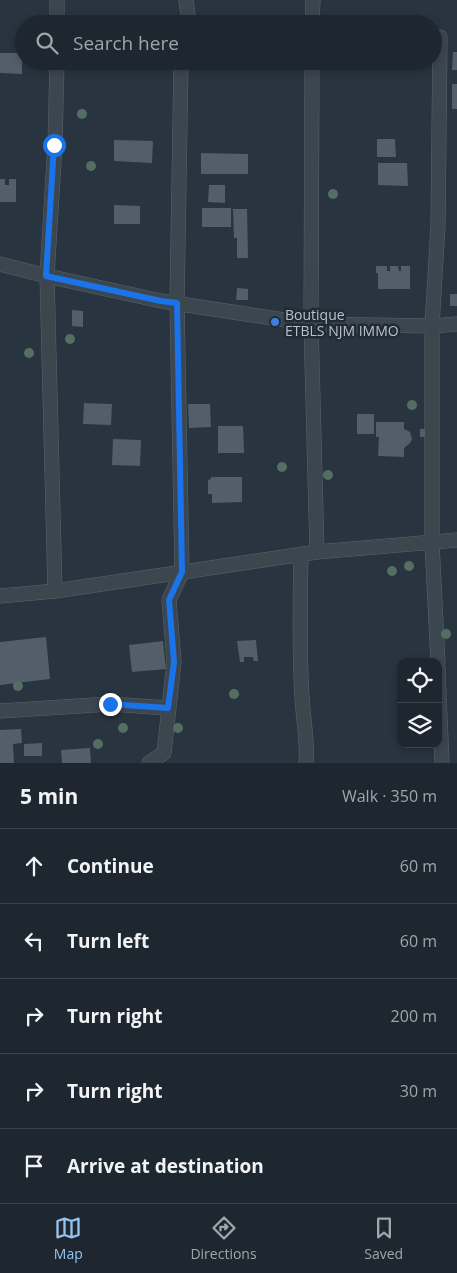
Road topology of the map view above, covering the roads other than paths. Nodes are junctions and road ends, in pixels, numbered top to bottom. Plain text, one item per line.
1 (58, 0) edge
2 (186, 0) edge
3 (313, 0) edge
4 (57, 15) edge
5 (188, 15) edge
6 (312, 15) edge
7 (57, 70) edge
8 (181, 70) edge
9 (312, 70) edge
10 (440, 70) edge
11 (0, 264) edge
12 (46, 276) junction
13 (177, 303) junction
14 (311, 324) junction
15 (457, 324) edge
16 (432, 326) junction
17 (457, 540) edge
18 (432, 543) junction
19 (317, 552) junction
20 (301, 554) junction
21 (182, 572) junction
22 (54, 591) junction
23 (0, 596) edge
24 (438, 658) edge
25 (439, 703) edge
26 (168, 708) junction
27 (0, 711) edge
28 (149, 763) edge
29 (306, 763) edge
30 (442, 763) edge

1 - 4 street
2 - 5 street
3 - 6 street
7 - 12 street
8 - 13 street
9 - 14 street
10 - 16 street
11 - 12 street
12 - 13 street
12 - 22 street
13 - 14 street
13 - 21 street
14 - 16 street
14 - 19 street
15 - 16 street
16 - 18 street
17 - 18 street
18 - 19 street
18 - 24 street
19 - 20 street
20 - 21 street
20 - 29 street
21 - 22 street
21 - 26 street
22 - 23 street
25 - 30 street
26 - 27 street
26 - 28 street

